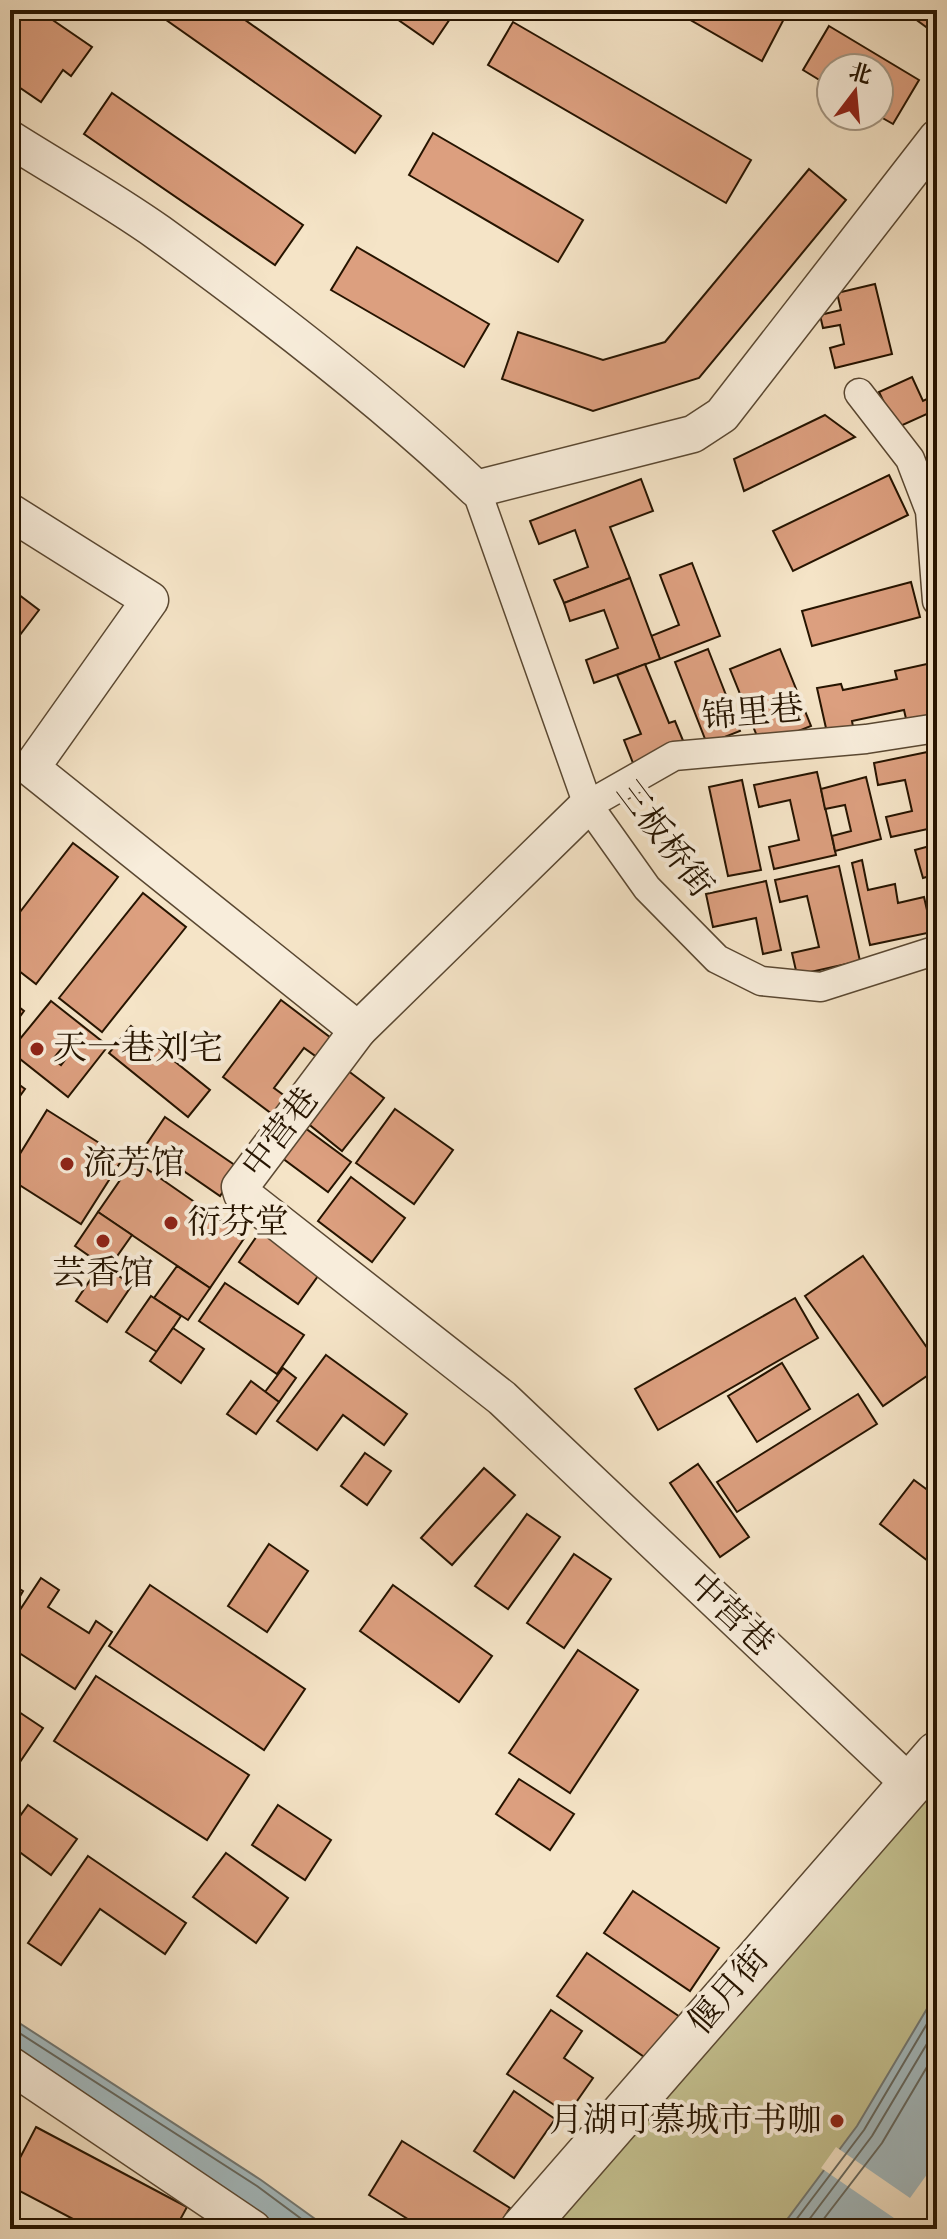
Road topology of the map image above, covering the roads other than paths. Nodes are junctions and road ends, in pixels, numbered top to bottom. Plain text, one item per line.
1 (10, 139) edge
2 (934, 149) edge
3 (859, 393) dead end
4 (476, 489) junction
5 (10, 512) edge
6 (937, 601) edge
7 (937, 728) edge
8 (588, 805) junction
9 (937, 950) edge
10 (358, 1030) junction
11 (923, 1769) edge
12 (10, 2065) edge
13 (253, 2229) edge
14 (523, 2229) edge

1 - 4 street
2 - 4 street
3 - 6 street
4 - 8 street, 三板桥街
5 - 10 street
7 - 8 street, 锦里巷
8 - 9 street, 三板桥街
8 - 10 street
10 - 11 street, 中营巷
11 - 14 street, 偃月街
12 - 13 street

